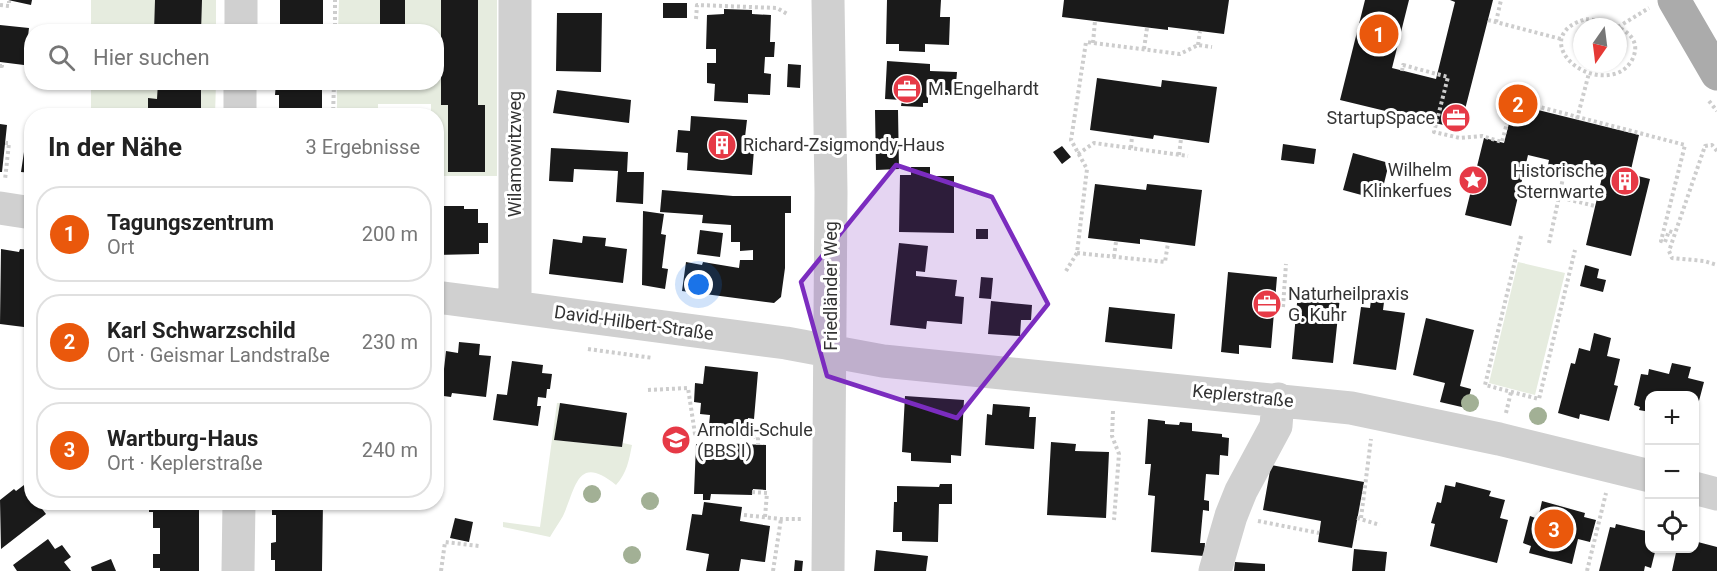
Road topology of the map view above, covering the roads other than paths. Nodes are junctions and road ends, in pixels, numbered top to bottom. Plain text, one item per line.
1 (241, 0) edge
2 (515, 0) edge
3 (828, 0) edge
4 (1663, 3) edge
5 (241, 24) edge
6 (1717, 74) edge
7 (240, 90) edge
8 (240, 108) edge
9 (444, 298) edge
10 (515, 307) junction
11 (830, 351) junction
12 (1278, 399) junction
13 (1645, 475) edge
14 (1699, 489) edge
15 (1717, 494) edge
16 (239, 510) edge
17 (238, 571) edge
18 (828, 571) edge
19 (1215, 571) edge

1 - 5 street
2 - 10 street, Wilamowitzweg
3 - 11 street, Friedländer Weg
4 - 6 main road
7 - 8 street
9 - 10 street, David-Hilbert-Straße
10 - 11 street, David-Hilbert-Straße
11 - 12 street, Keplerstraße
11 - 18 street, Friedländer Weg
12 - 13 street, Keplerstraße
12 - 19 street
14 - 15 street
16 - 17 street

